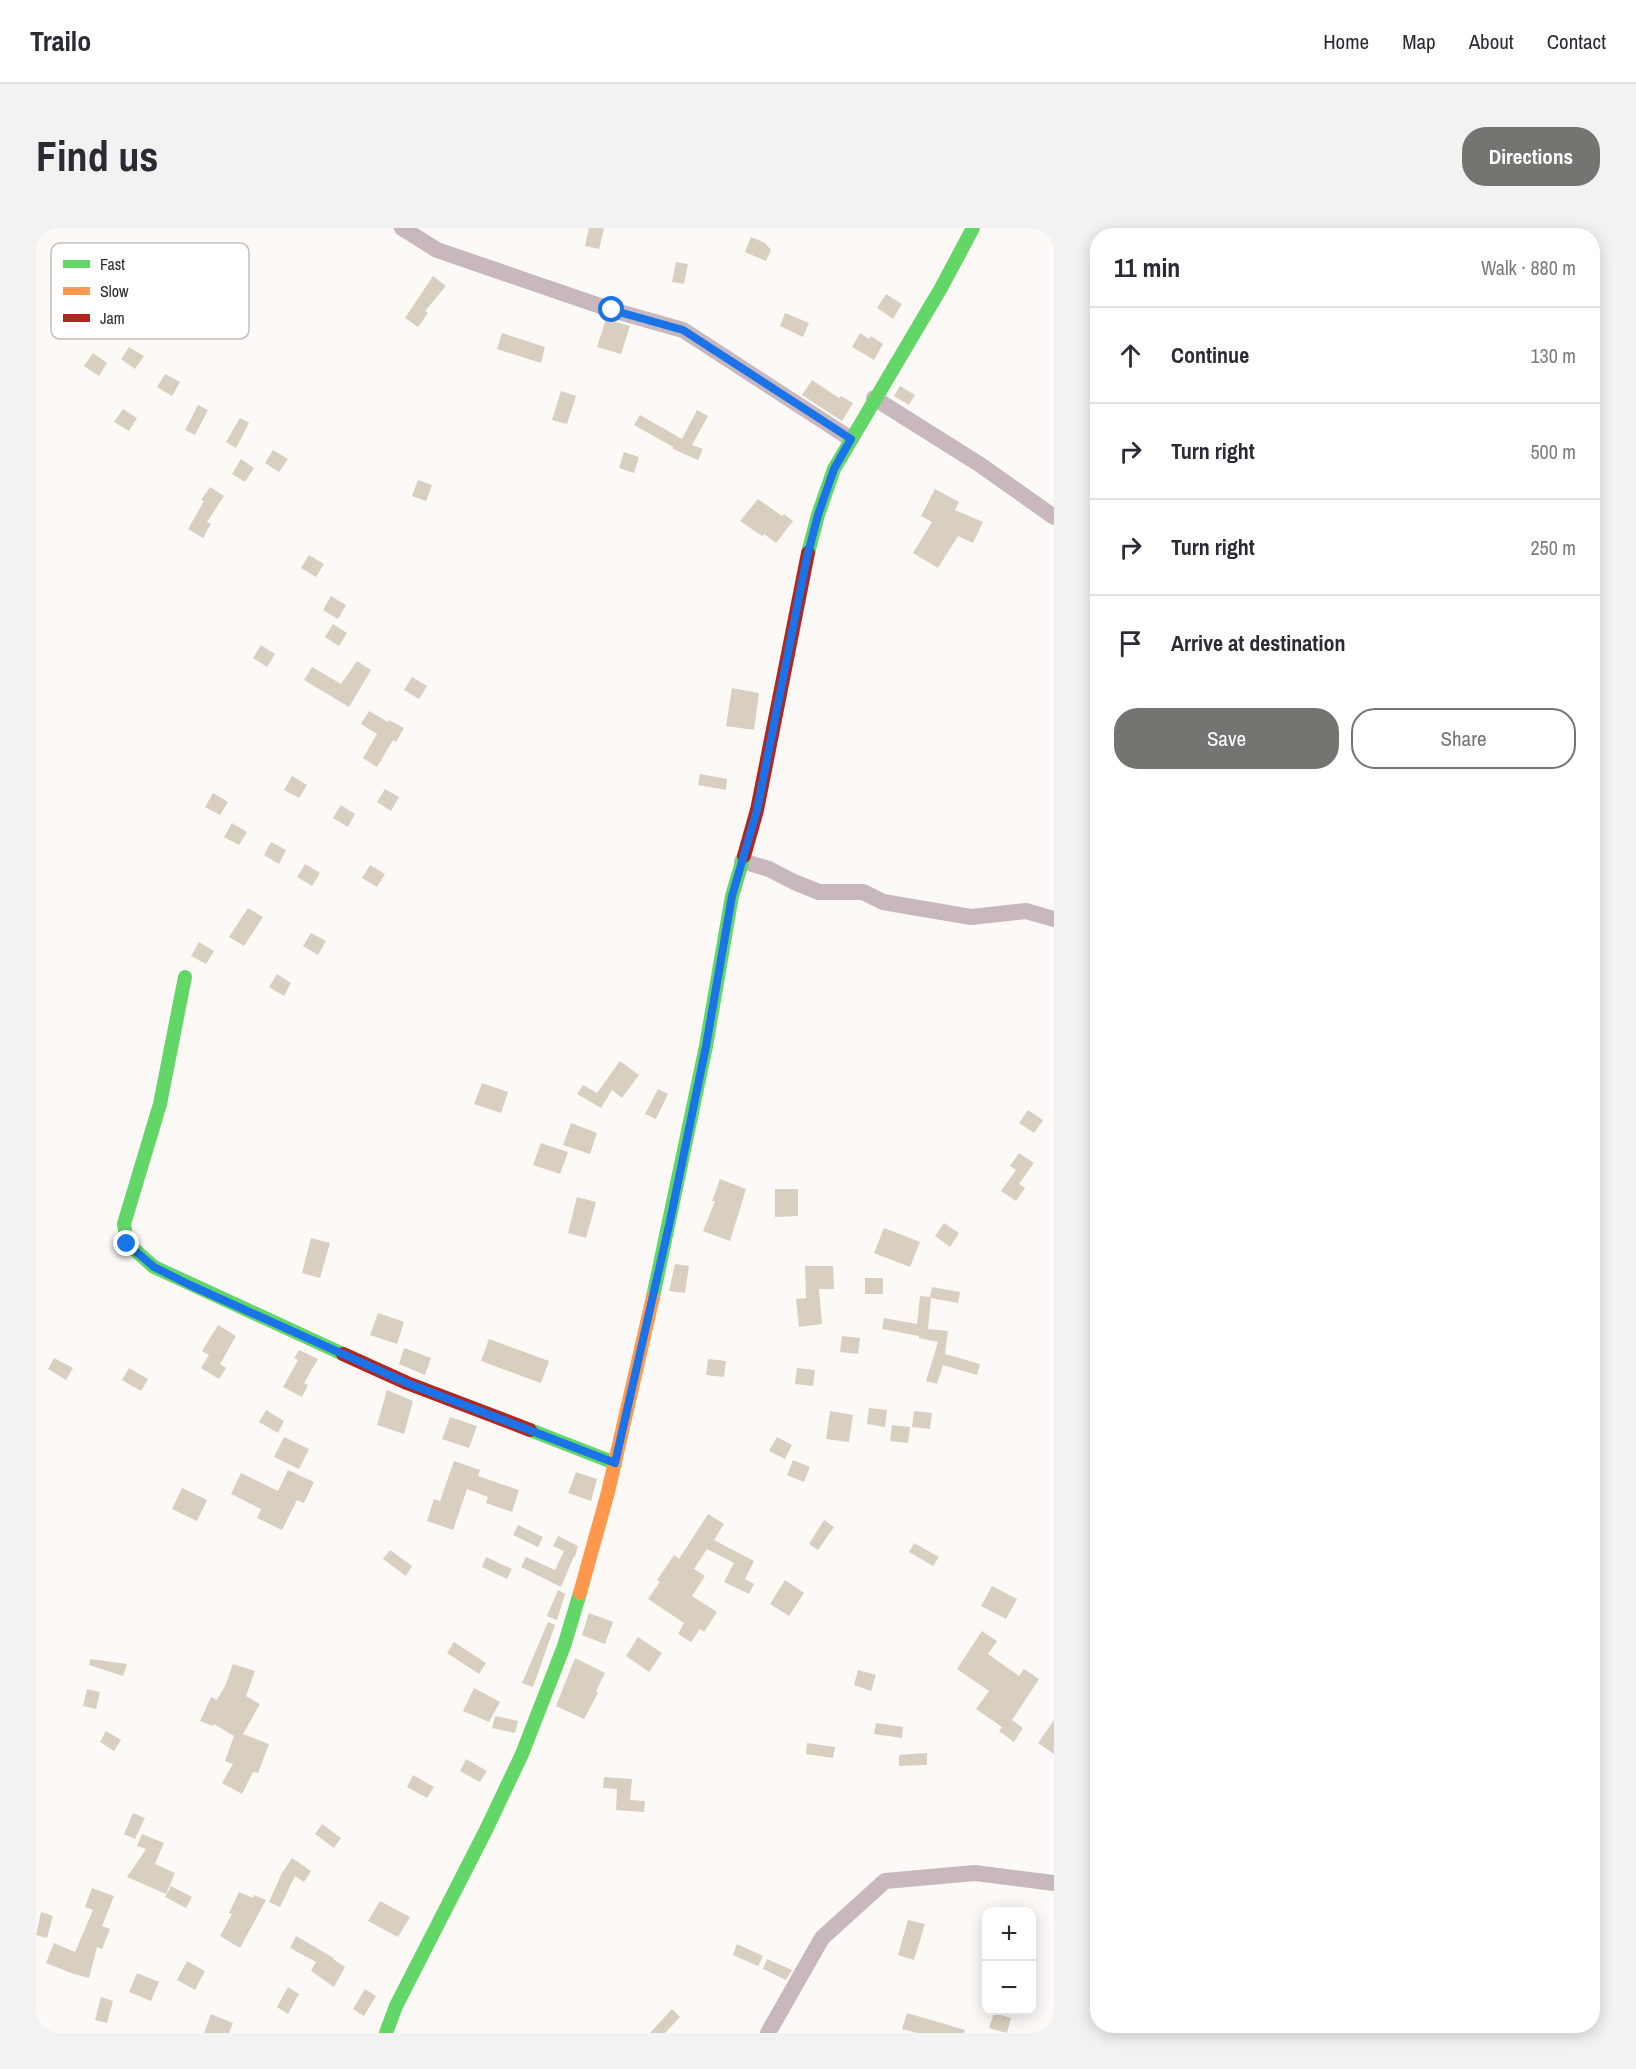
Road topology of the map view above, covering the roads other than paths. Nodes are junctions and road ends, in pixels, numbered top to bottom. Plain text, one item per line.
1 (402, 228) edge
2 (973, 228) edge
3 (874, 398) junction
4 (851, 439) junction
5 (1054, 518) edge
6 (742, 861) junction
7 (1054, 919) edge
8 (185, 976) dead end
9 (615, 1463) junction
10 (1054, 1883) edge
11 (386, 2033) edge
12 (768, 2033) edge

1 - 4 street
2 - 3 street
3 - 4 street
3 - 5 street
4 - 6 street
6 - 7 street
6 - 9 street
8 - 9 street
9 - 11 street
10 - 12 street

